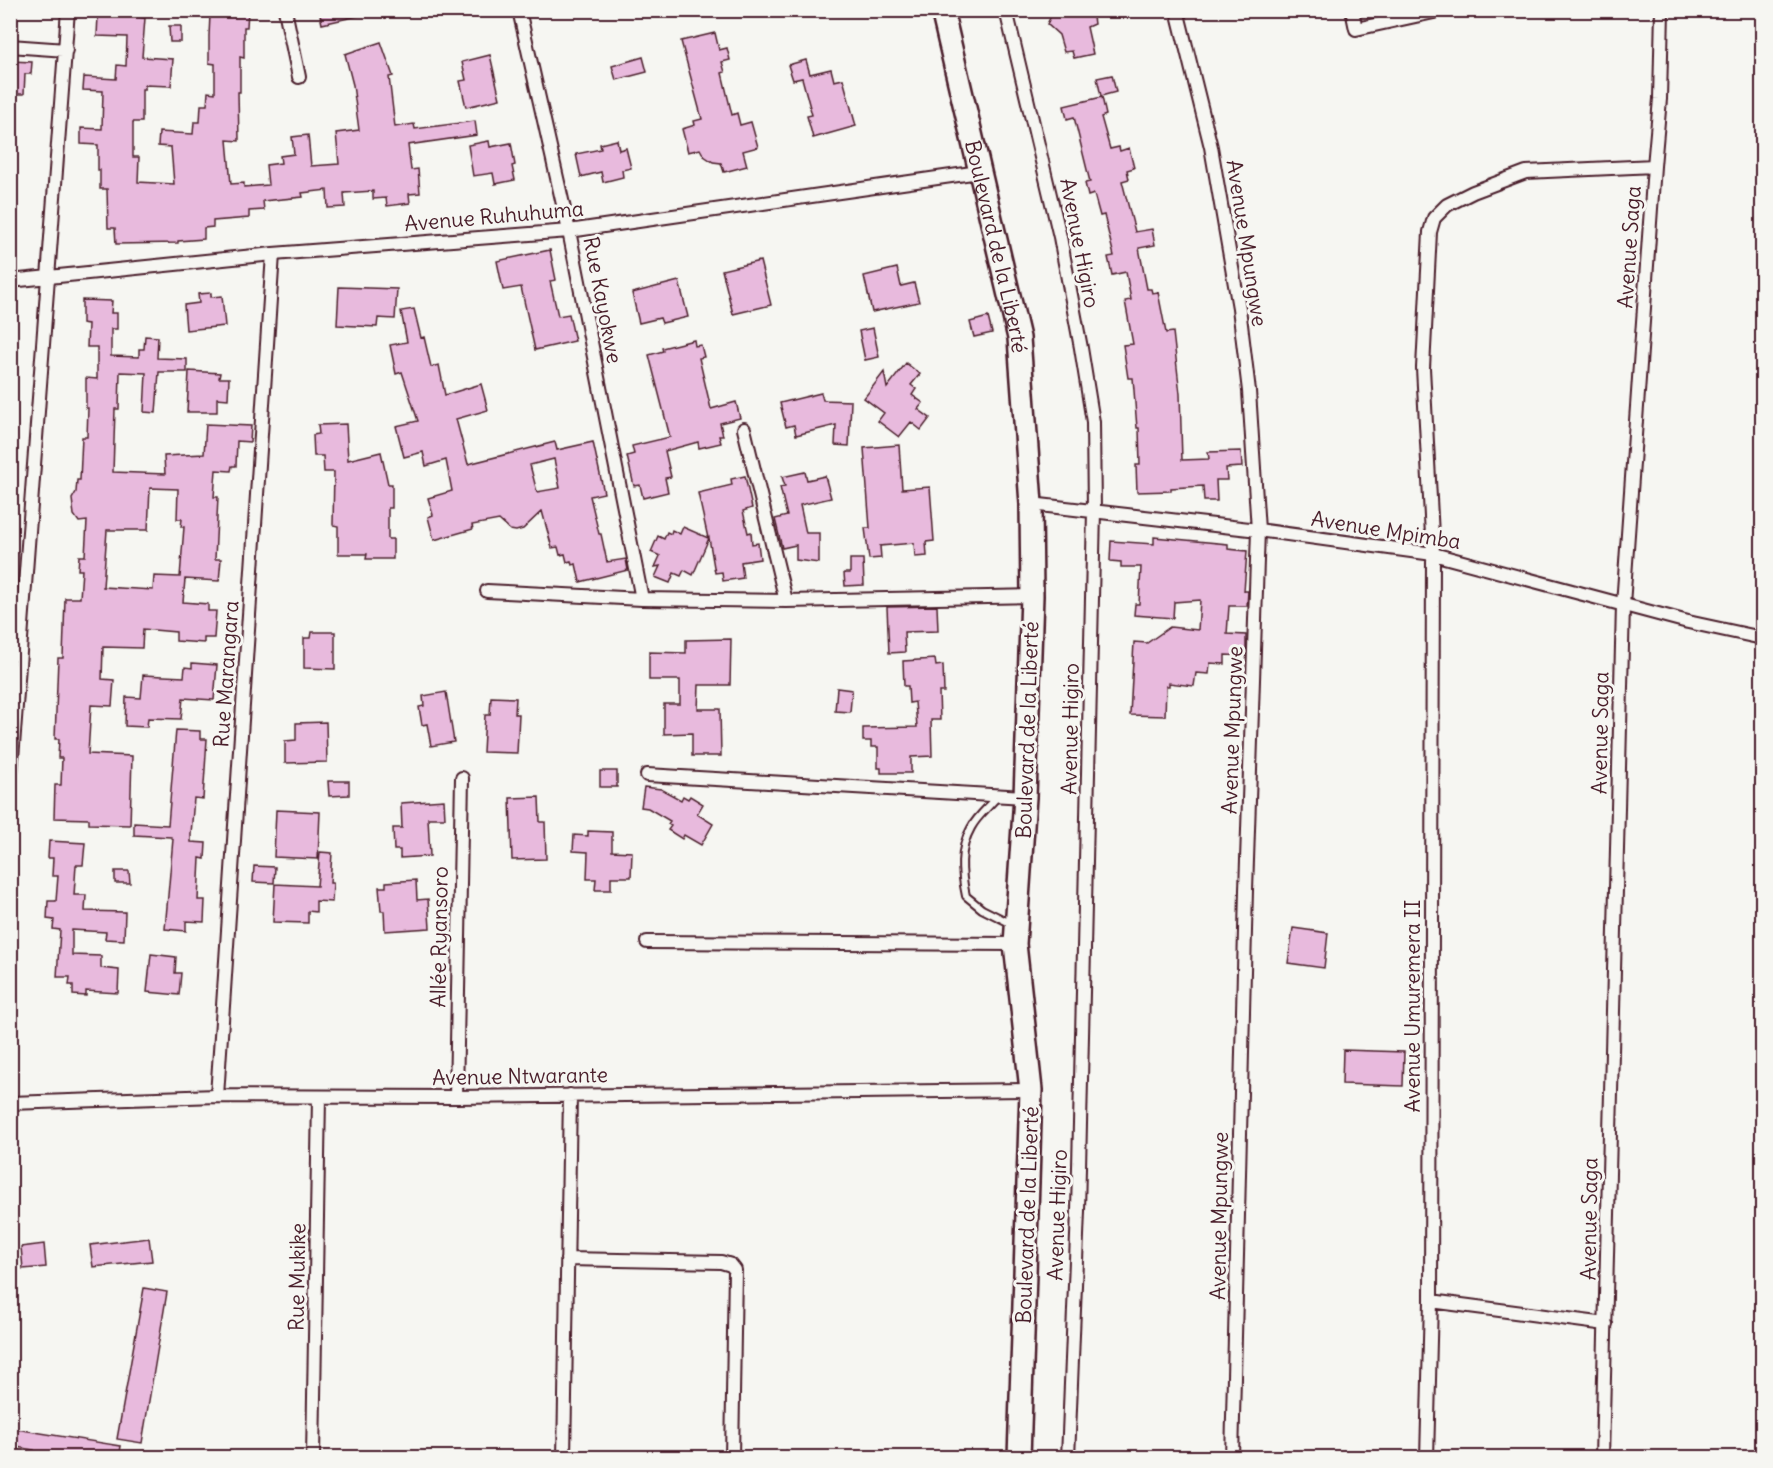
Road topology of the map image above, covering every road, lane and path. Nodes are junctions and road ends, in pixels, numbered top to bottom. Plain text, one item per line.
1 (68, 10) edge
2 (285, 10) edge
3 (519, 10) edge
4 (942, 10) edge
5 (1006, 10) edge
6 (1177, 10) edge
7 (1352, 10) edge
8 (1443, 10) edge
9 (1662, 10) edge
10 (10, 46) edge
11 (66, 50) junction
12 (299, 77) dead end
13 (1654, 166) junction
14 (980, 172) junction
15 (569, 231) junction
16 (273, 254) junction
17 (48, 278) junction
18 (10, 281) edge
19 (744, 429) dead end
20 (1031, 504) junction
21 (1094, 511) junction
22 (1258, 530) junction
23 (1433, 554) junction
24 (488, 591) dead end
25 (1032, 596) junction
26 (642, 599) junction
27 (786, 602) junction
28 (1623, 605) junction
29 (1762, 638) edge
30 (647, 775) dead end
31 (462, 778) dead end
32 (10, 786) edge
33 (999, 796) junction
34 (1026, 797) junction
35 (1016, 936) junction
36 (647, 942) dead end
37 (1031, 1090) junction
38 (570, 1095) junction
39 (217, 1096) junction
40 (319, 1097) junction
41 (456, 1097) junction
42 (10, 1103) edge
43 (567, 1259) junction
44 (1431, 1301) junction
45 (1606, 1324) junction
46 (314, 1458) edge
47 (564, 1458) edge
48 (732, 1458) edge
49 (1019, 1458) edge
50 (1068, 1458) edge
51 (1232, 1458) edge
52 (1427, 1458) edge
53 (1602, 1458) edge

1 - 11 street
2 - 12 street
3 - 15 street, Rue Kayokwe
4 - 14 highway, Boulevard de la Liberté
5 - 21 street, Avenue Higiro
6 - 22 street, Avenue Mpungwe
7 - 8 street
9 - 13 street, Avenue Saga
10 - 11 street
11 - 17 street
13 - 23 street, Avenue Umuremera II
13 - 28 street, Avenue Saga
14 - 15 street, Avenue Ruhuhuma
14 - 20 highway, Boulevard de la Liberté
15 - 16 street, Avenue Ruhuhuma
15 - 26 street, Rue Kayokwe
16 - 17 street, Avenue Ruhuhuma
16 - 39 street, Rue Marangara
17 - 18 street, Avenue Ruhuhuma
17 - 32 street
19 - 27 street
20 - 21 street, Avenue Mpimba
20 - 25 highway, Boulevard de la Liberté
21 - 22 street, Avenue Mpimba
21 - 50 street, Avenue Higiro
22 - 23 street, Avenue Mpimba
22 - 51 street, Avenue Mpungwe
23 - 28 street, Avenue Mpimba
23 - 44 street, Avenue Umuremera II
24 - 26 street
25 - 27 street
25 - 34 highway, Boulevard de la Liberté
26 - 27 street
28 - 29 street, Avenue Mpimba
28 - 45 street, Avenue Saga
30 - 33 street
31 - 41 street, Allée Ryansoro
33 - 34 street
33 - 35 lane
34 - 35 highway, Boulevard de la Liberté
35 - 36 street
35 - 37 highway, Boulevard de la Liberté
37 - 38 street, Avenue Ntwarante
37 - 49 highway, Boulevard de la Liberté
38 - 41 street, Avenue Ntwarante
38 - 43 street
39 - 40 street, Avenue Ntwarante
39 - 42 street, Avenue Ntwarante
40 - 41 street, Avenue Ntwarante
40 - 46 street, Rue Mukike
43 - 47 street
43 - 48 street
44 - 45 street
44 - 52 street, Avenue Umuremera II
45 - 53 street, Avenue Saga

